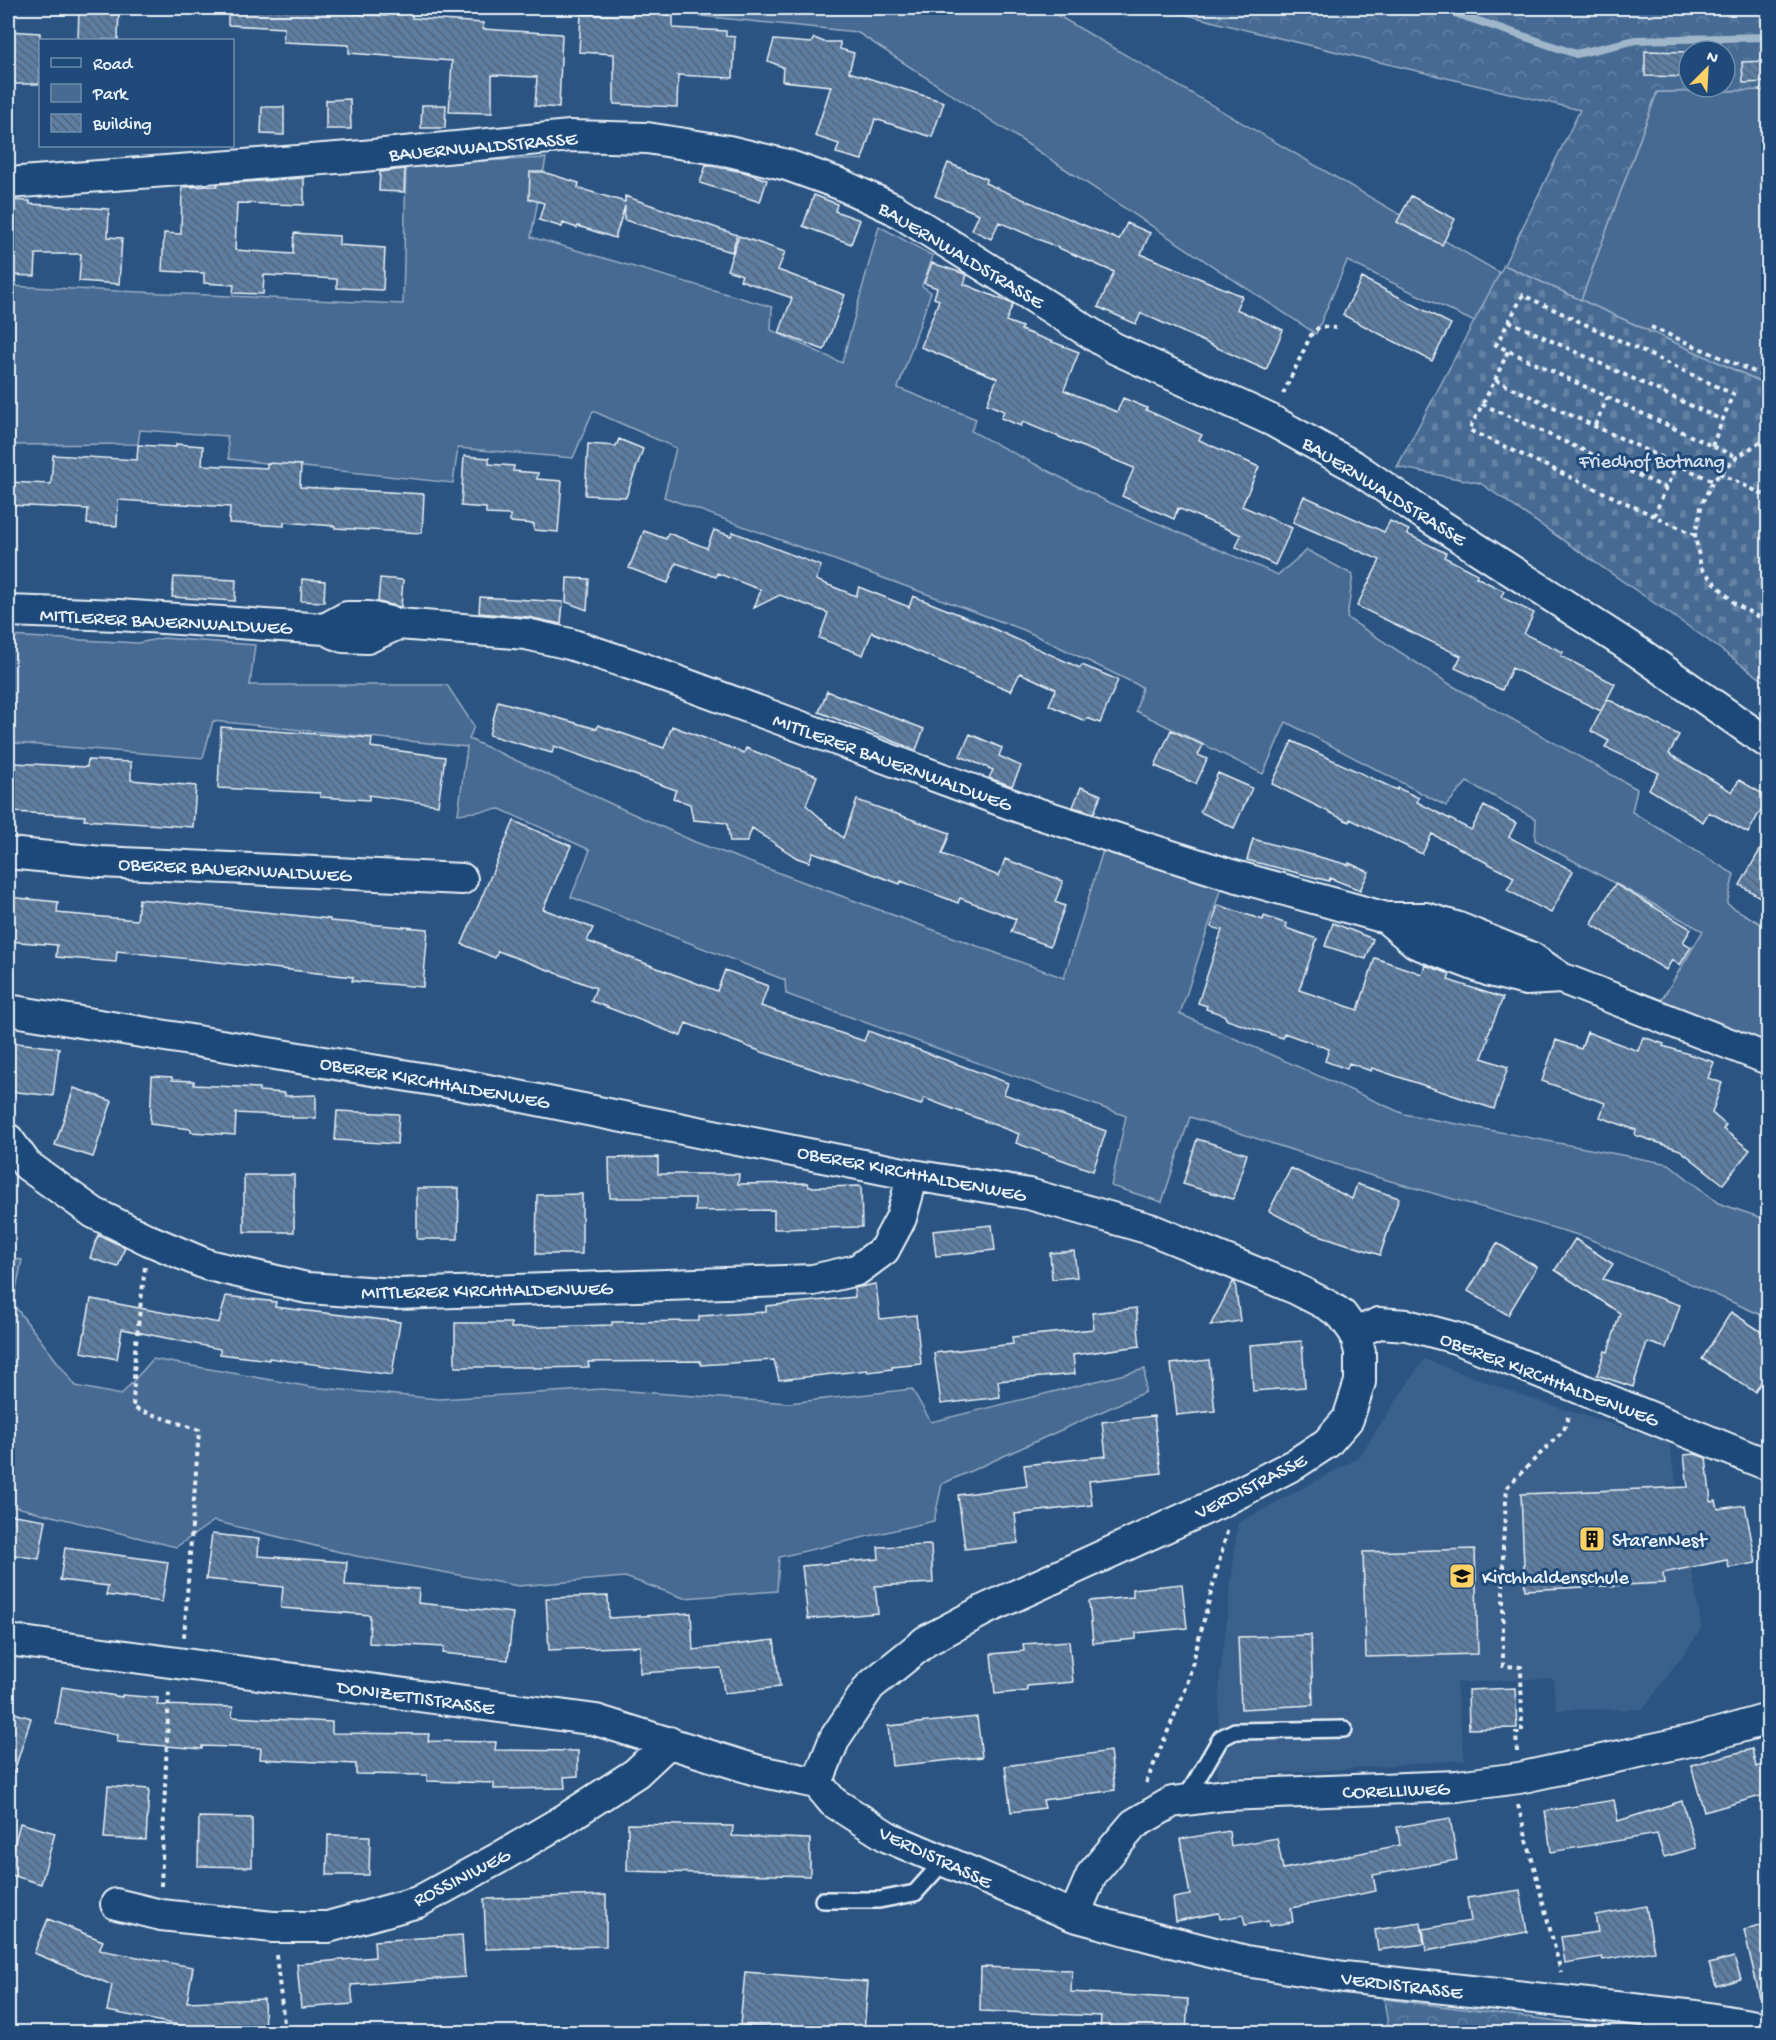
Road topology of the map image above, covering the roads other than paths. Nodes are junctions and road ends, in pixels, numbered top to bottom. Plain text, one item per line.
1 (8, 183) edge
2 (8, 611) edge
3 (1768, 743) edge
4 (8, 853) edge
5 (462, 879) dead end
6 (1386, 918) junction
7 (1456, 927) junction
8 (1446, 954) junction
9 (1496, 958) junction
10 (8, 1010) edge
11 (1768, 1059) edge
12 (8, 1139) edge
13 (913, 1175) junction
14 (1355, 1333) junction
15 (1768, 1465) edge
16 (8, 1640) edge
17 (1768, 1719) edge
18 (1344, 1730) dead end
19 (669, 1742) junction
20 (818, 1783) junction
21 (1185, 1800) junction
22 (943, 1862) junction
23 (823, 1900) dead end
24 (116, 1904) dead end
25 (1074, 1916) junction
26 (1768, 2028) edge

1 - 3 street, BAUERNWALDSTRASSE
2 - 6 street, MITTLERER BAUERNWALDWEG
4 - 5 street, OBERER BAUERNWALDWEG
6 - 7 street, MITTLERER BAUERNWALDWEG
6 - 8 street, MITTLERER BAUERNWALDWEG
7 - 8 street
7 - 9 street, MITTLERER BAUERNWALDWEG
8 - 9 street, MITTLERER BAUERNWALDWEG
9 - 11 street, MITTLERER BAUERNWALDWEG
10 - 13 street, OBERER KIRCHHALDENWEG
12 - 13 street, MITTLERER KIRCHHALDENWEG
13 - 14 street, OBERER KIRCHHALDENWEG
14 - 15 street, OBERER KIRCHHALDENWEG
14 - 20 street, VERDISTRASSE
16 - 19 street, DONIZETTISTRASSE
17 - 21 street, CORELLIWEG
18 - 21 lane
19 - 20 street, DONIZETTISTRASSE
19 - 24 street, ROSSINIWEG
20 - 22 street, VERDISTRASSE
21 - 25 street, CORELLIWEG
22 - 23 lane
22 - 25 street, VERDISTRASSE
25 - 26 street, VERDISTRASSE

